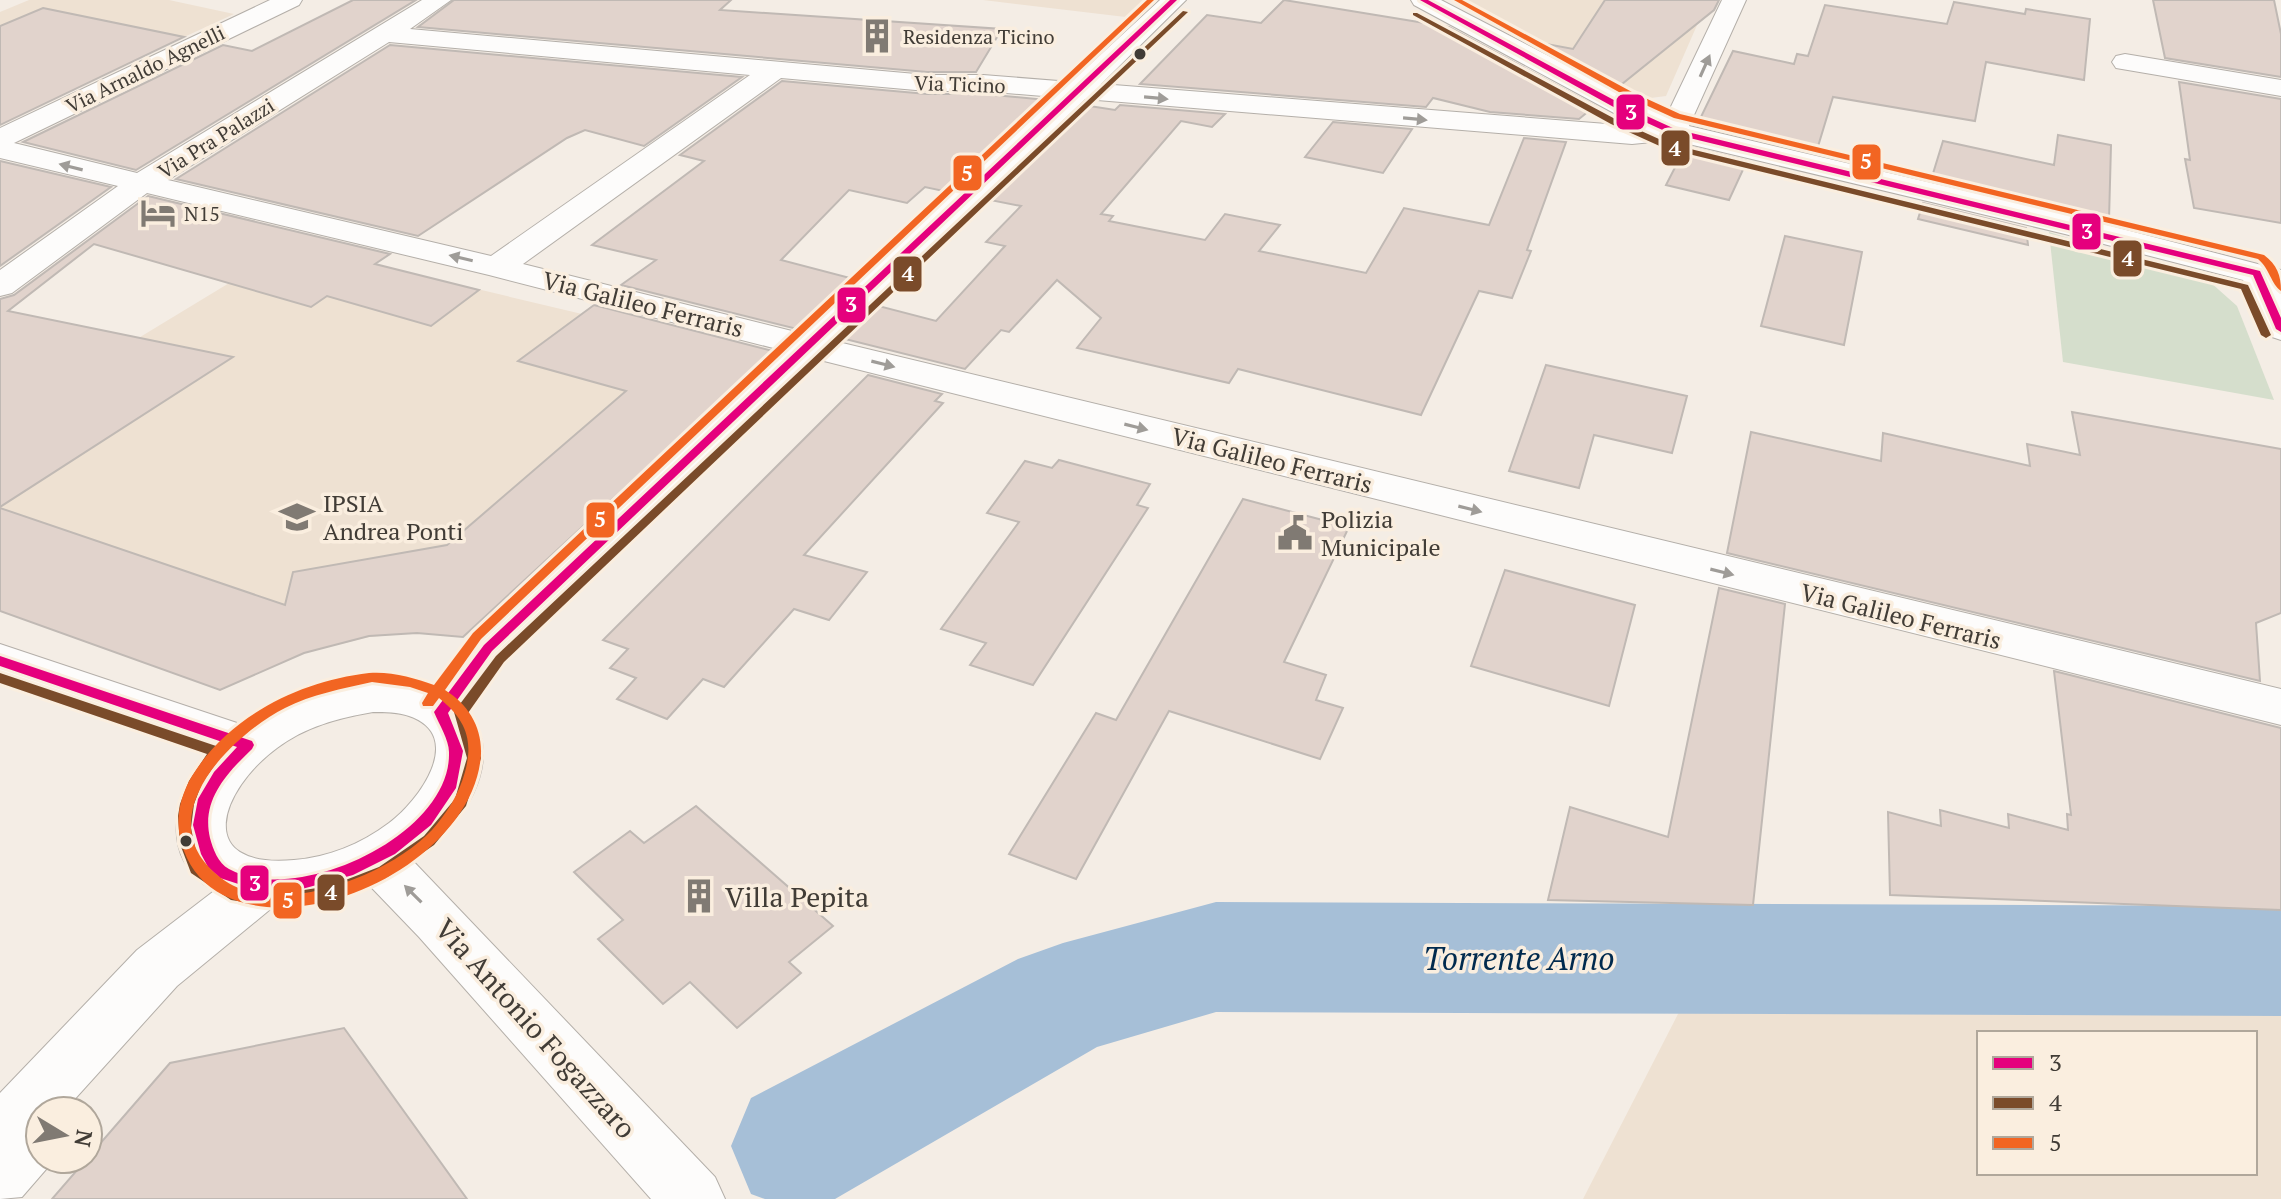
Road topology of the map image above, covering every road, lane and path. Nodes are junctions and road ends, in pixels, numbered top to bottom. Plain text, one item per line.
1 (243, 0) edge
2 (439, 0) edge
3 (1174, 0) edge
4 (1423, 0) edge
5 (1734, 0) edge
6 (284, 3) edge
7 (384, 34) junction
8 (2125, 62) dead end
9 (776, 69) junction
10 (2281, 88) edge
11 (1078, 91) junction
12 (1622, 108) junction
13 (1672, 131) junction
14 (1584, 133) junction
15 (0, 139) edge
16 (0, 149) edge
17 (140, 184) junction
18 (497, 267) junction
19 (2269, 277) edge
20 (0, 286) edge
21 (2281, 329) edge
22 (808, 346) junction
23 (0, 661) edge
24 (2281, 707) edge
25 (441, 712) junction
26 (247, 745) junction
27 (377, 859) junction
28 (261, 885) junction
29 (71, 1095) edge
30 (0, 1137) edge
31 (24, 1148) edge
32 (0, 1175) edge
33 (693, 1199) edge

1 - 6 street
2 - 7 street, Via Pra Palazzi
3 - 11 street
4 - 12 street
13 -> 5 street
6 - 15 street, Via Arnaldo Agnelli
7 - 9 street, Via Ticino
7 - 17 street, Via Pra Palazzi
8 - 10 street
9 - 11 street, Via Ticino
9 - 18 street, Via Galileo Ferraris
11 -> 14 street, Via Ticino
11 - 22 street
12 - 13 street
12 - 14 street
13 - 14 street, Via Ticino
13 - 19 street
17 -> 16 street, Via Galileo Ferraris
18 -> 17 street, Via Galileo Ferraris
17 - 20 street, Via Pra Palazzi
18 - 22 street, Via Galileo Ferraris
19 - 21 street
22 -> 24 street, Via Galileo Ferraris
22 - 25 street
23 - 26 street
25 - 26 street
25 - 27 street
26 - 28 street
27 - 28 street
33 -> 27 street, Via Antonio Fogazzaro
28 - 29 street
28 - 30 street
31 - 32 street

